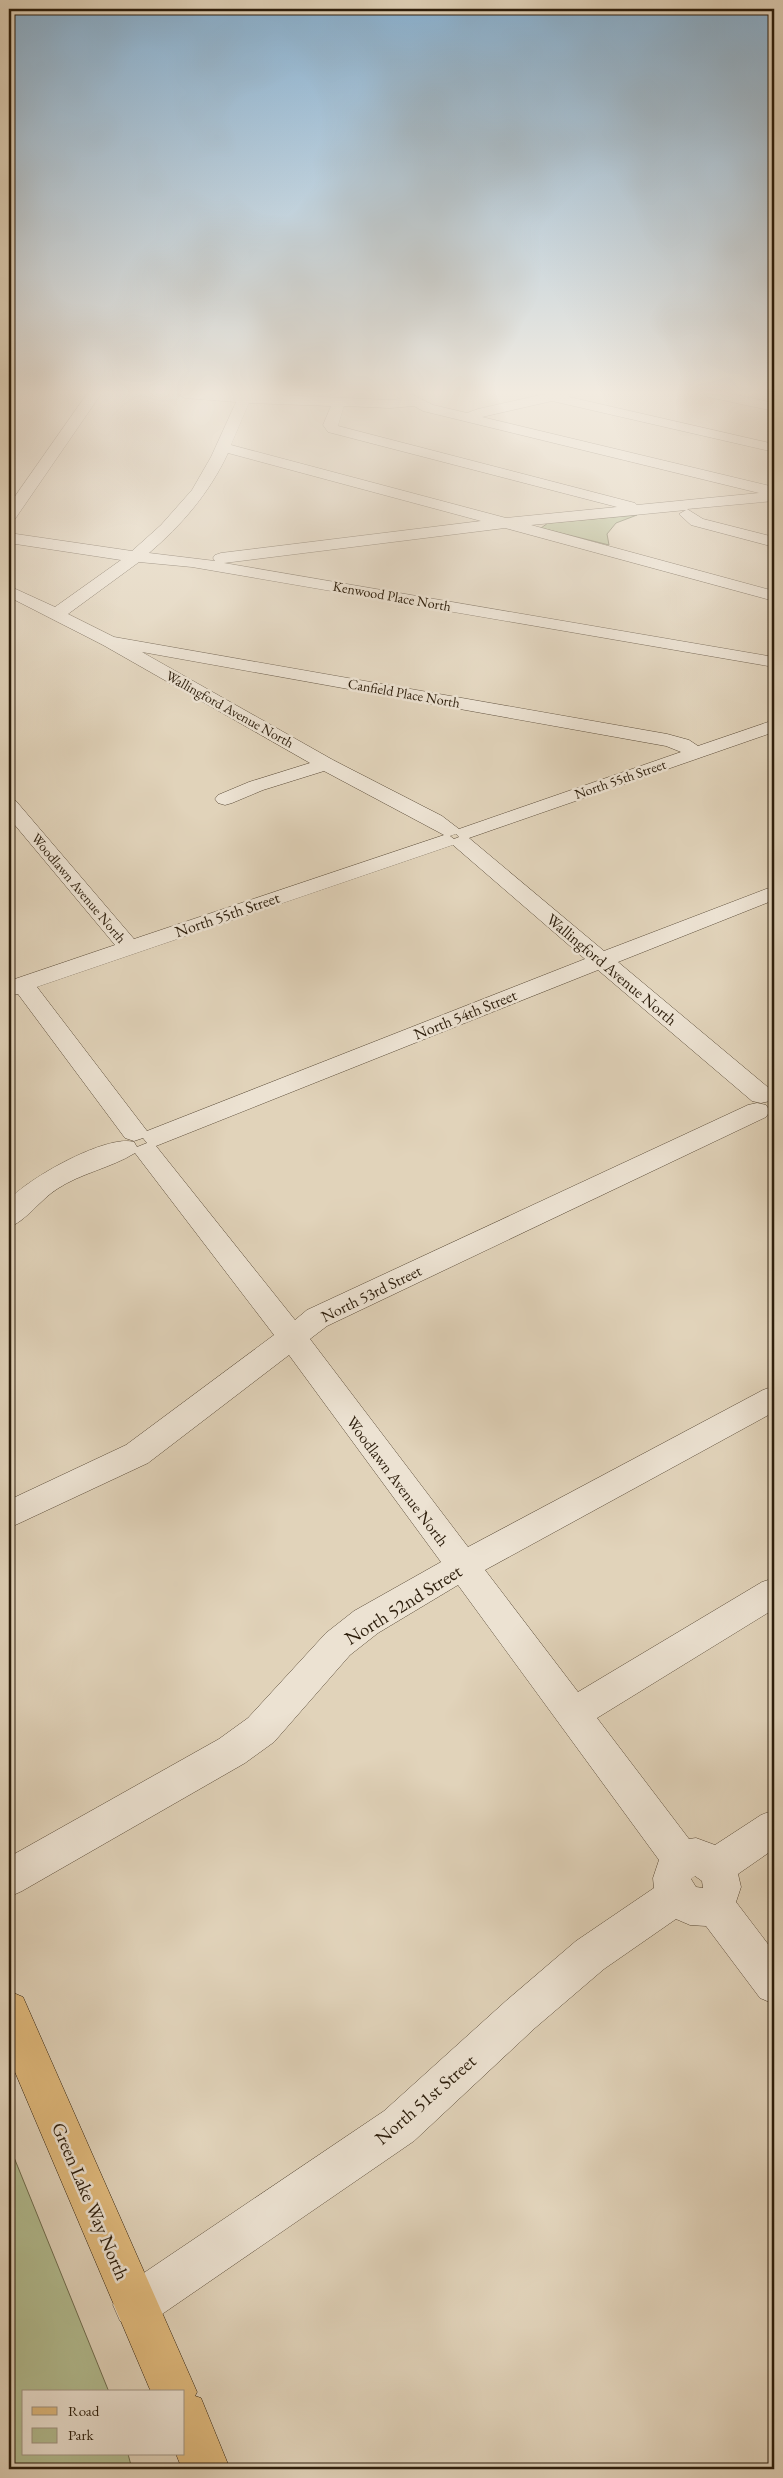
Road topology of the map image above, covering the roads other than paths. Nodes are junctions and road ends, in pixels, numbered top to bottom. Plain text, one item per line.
1 (183, 510) edge
2 (454, 510) edge
3 (647, 510) edge
4 (718, 510) edge
5 (634, 511) joint
6 (687, 514) junction
7 (507, 524) junction
8 (9, 537) edge
9 (620, 540) junction
10 (774, 542) edge
11 (137, 557) junction
12 (192, 562) junction
13 (9, 591) edge
14 (774, 596) edge
15 (56, 614) junction
16 (109, 641) junction
17 (774, 662) edge
18 (774, 726) edge
19 (696, 753) junction
20 (326, 764) junction
21 (225, 799) dead end
22 (9, 805) edge
23 (456, 837) junction
24 (774, 892) edge
25 (129, 947) junction
26 (601, 960) junction
27 (16, 987) edge
28 (767, 1104) edge
29 (141, 1142) junction
30 (9, 1217) edge
31 (292, 1337) junction
32 (774, 1398) edge
33 (9, 1515) edge
34 (462, 1566) junction
35 (774, 1592) edge
36 (572, 1714) junction
37 (774, 1828) edge
38 (9, 1878) edge
39 (697, 1882) junction
40 (774, 1984) edge
41 (9, 2011) edge
42 (136, 2305) junction
43 (173, 2390) edge
44 (185, 2417) edge
45 (206, 2469) edge

1 - 11 street
2 - 7 street
3 - 5 street
4 - 6 street
5 - 7 street
6 - 9 street
6 - 10 street
7 - 9 street
7 - 12 street
8 - 11 street, Kenwood Place North
9 - 14 street
11 - 12 street, Kenwood Place North
11 - 15 street
12 - 17 street, Kenwood Place North
13 - 15 street, Wallingford Avenue North
15 - 16 street, Wallingford Avenue North
16 - 19 street, Canfield Place North
16 - 20 street, Wallingford Avenue North
18 - 19 street, North 55th Street
19 - 23 street, North 55th Street
20 - 21 street
20 - 23 street, Wallingford Avenue North
22 - 25 street, Woodlawn Avenue North
23 - 25 street, North 55th Street
23 - 26 street, Wallingford Avenue North
24 - 26 street, North 54th Street
25 - 27 street, North 55th Street
26 - 28 street, Wallingford Avenue North
26 - 29 street, North 54th Street
27 - 29 street, Woodlawn Avenue North
28 - 31 street, North 53rd Street
29 - 30 street, North 54th Street
29 - 31 street, Woodlawn Avenue North
31 - 33 street, North 53rd Street
31 - 34 street, Woodlawn Avenue North
32 - 34 street, North 52nd Street
34 - 36 street, Woodlawn Avenue North
34 - 38 street, North 52nd Street
35 - 36 street
36 - 39 street, Woodlawn Avenue North
37 - 39 street, North 51st Street
39 - 40 street, Woodlawn Avenue North
39 - 42 street, North 51st Street
41 - 42 main road, Green Lake Way North
42 - 43 main road, Green Lake Way North
44 - 45 main road

